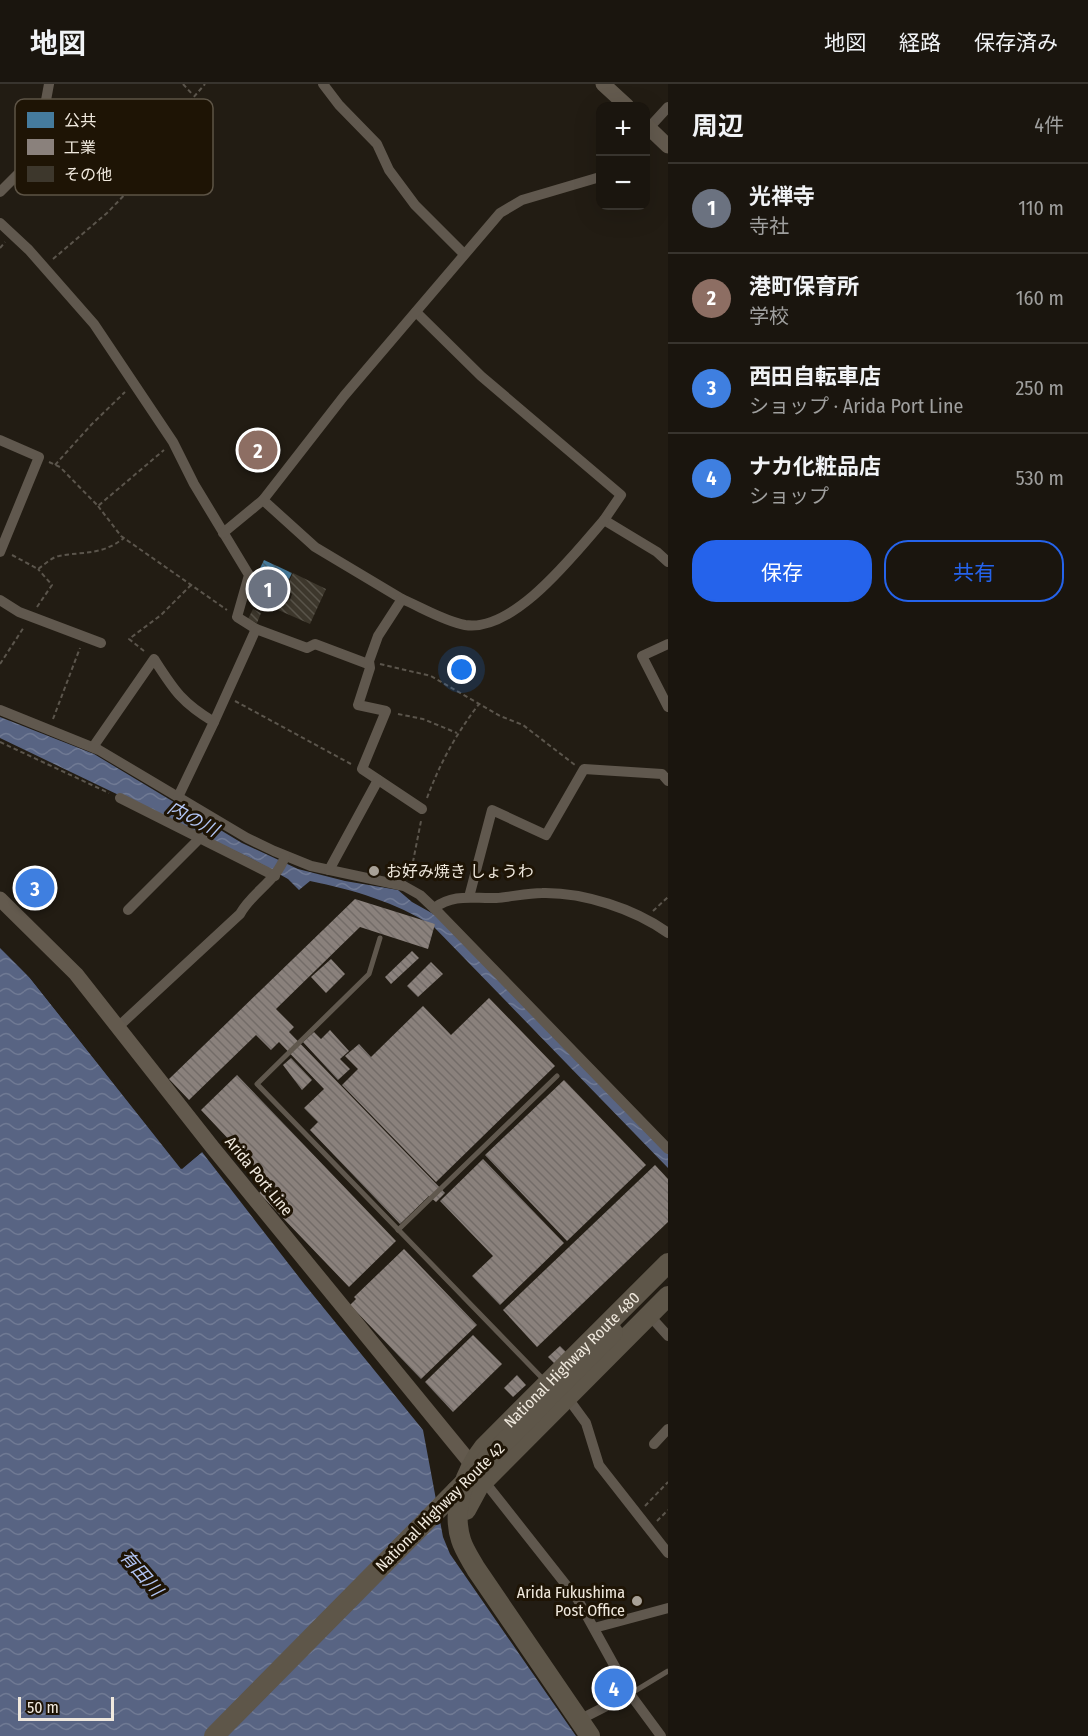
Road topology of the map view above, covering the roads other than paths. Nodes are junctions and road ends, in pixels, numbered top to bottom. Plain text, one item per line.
1 (49, 84) edge
2 (323, 84) edge
3 (603, 84) edge
4 (46, 99) edge
5 (623, 102) edge
6 (668, 107) edge
7 (650, 125) edge
8 (650, 131) edge
9 (668, 146) edge
10 (15, 177) edge
11 (596, 178) edge
12 (0, 192) edge
13 (0, 223) edge
14 (465, 254) junction
15 (416, 312) junction
16 (0, 440) edge
17 (263, 500) junction
18 (604, 520) junction
19 (223, 533) junction
20 (1, 551) edge
21 (668, 562) edge
22 (402, 599) junction
23 (0, 600) edge
24 (256, 628) junction
25 (101, 643) dead end
26 (668, 644) edge
27 (368, 663) junction
28 (668, 707) edge
29 (0, 710) edge
30 (214, 722) junction
31 (93, 747) junction
32 (378, 780) junction
33 (668, 781) edge
34 (178, 797) junction
35 (120, 798) road end
36 (422, 809) road end
37 (200, 838) junction
38 (284, 858) junction
39 (329, 870) junction
40 (275, 876) junction
41 (469, 897) junction
42 (0, 899) edge
43 (434, 908) junction
44 (128, 910) dead end
45 (668, 933) edge
46 (380, 938) dead end
47 (119, 1026) junction
48 (557, 1076) dead end
49 (668, 1149) edge
50 (398, 1230) junction
51 (668, 1263) edge
52 (668, 1278) edge
53 (668, 1296) edge
54 (649, 1315) junction
55 (668, 1336) edge
56 (547, 1383) junction
57 (565, 1399) junction
58 (668, 1429) edge
59 (654, 1443) dead end
60 (472, 1465) junction
61 (484, 1481) junction
62 (668, 1553) edge
63 (471, 1560) junction
64 (668, 1608) edge
65 (594, 1628) junction
66 (668, 1671) edge
67 (630, 1694) junction
68 (584, 1728) edge
69 (214, 1736) edge
70 (661, 1736) edge

1 - 4 street
2 - 14 street
3 - 5 main road
6 - 7 street
8 - 9 main road
10 - 12 street
11 - 14 street
13 - 19 street
14 - 15 street
15 - 17 street
15 - 18 street
16 - 20 street
17 - 19 street
17 - 22 street
18 - 21 street
18 - 22 street
19 - 24 street
22 - 27 street
23 - 25 street
24 - 27 street
24 - 30 street
26 - 28 street
27 - 32 street
29 - 31 street
30 - 31 street
30 - 34 street
31 - 34 street
32 - 36 street
32 - 39 street
33 - 41 street
34 - 38 street
35 - 37 street
37 - 40 street
37 - 44 street
38 - 39 street
38 - 40 street
39 - 43 street
40 - 47 street
41 - 43 street
41 - 45 street
42 - 47 main road, Arida Port Line
43 - 49 street
46 - 50 lane
47 - 60 main road, Arida Port Line
48 - 50 lane
50 - 56 lane
51 - 56 highway, National Highway Route 480
52 - 69 highway, National Highway Route 42, bridge
53 - 54 highway, National Highway Route 480
54 - 55 street
54 - 57 highway, National Highway Route 480
56 - 57 street
56 - 60 highway, National Highway Route 480
57 - 61 highway, National Highway Route 480
57 - 62 street
58 - 59 street
60 - 61 main road, Arida Port Line
60 - 63 highway, National Highway Route 480
61 - 63 highway, National Highway Route 480
61 - 65 street
63 - 68 highway, National Highway Route 480
64 - 65 street
65 - 67 street
66 - 67 lane
67 - 68 street
67 - 70 street

